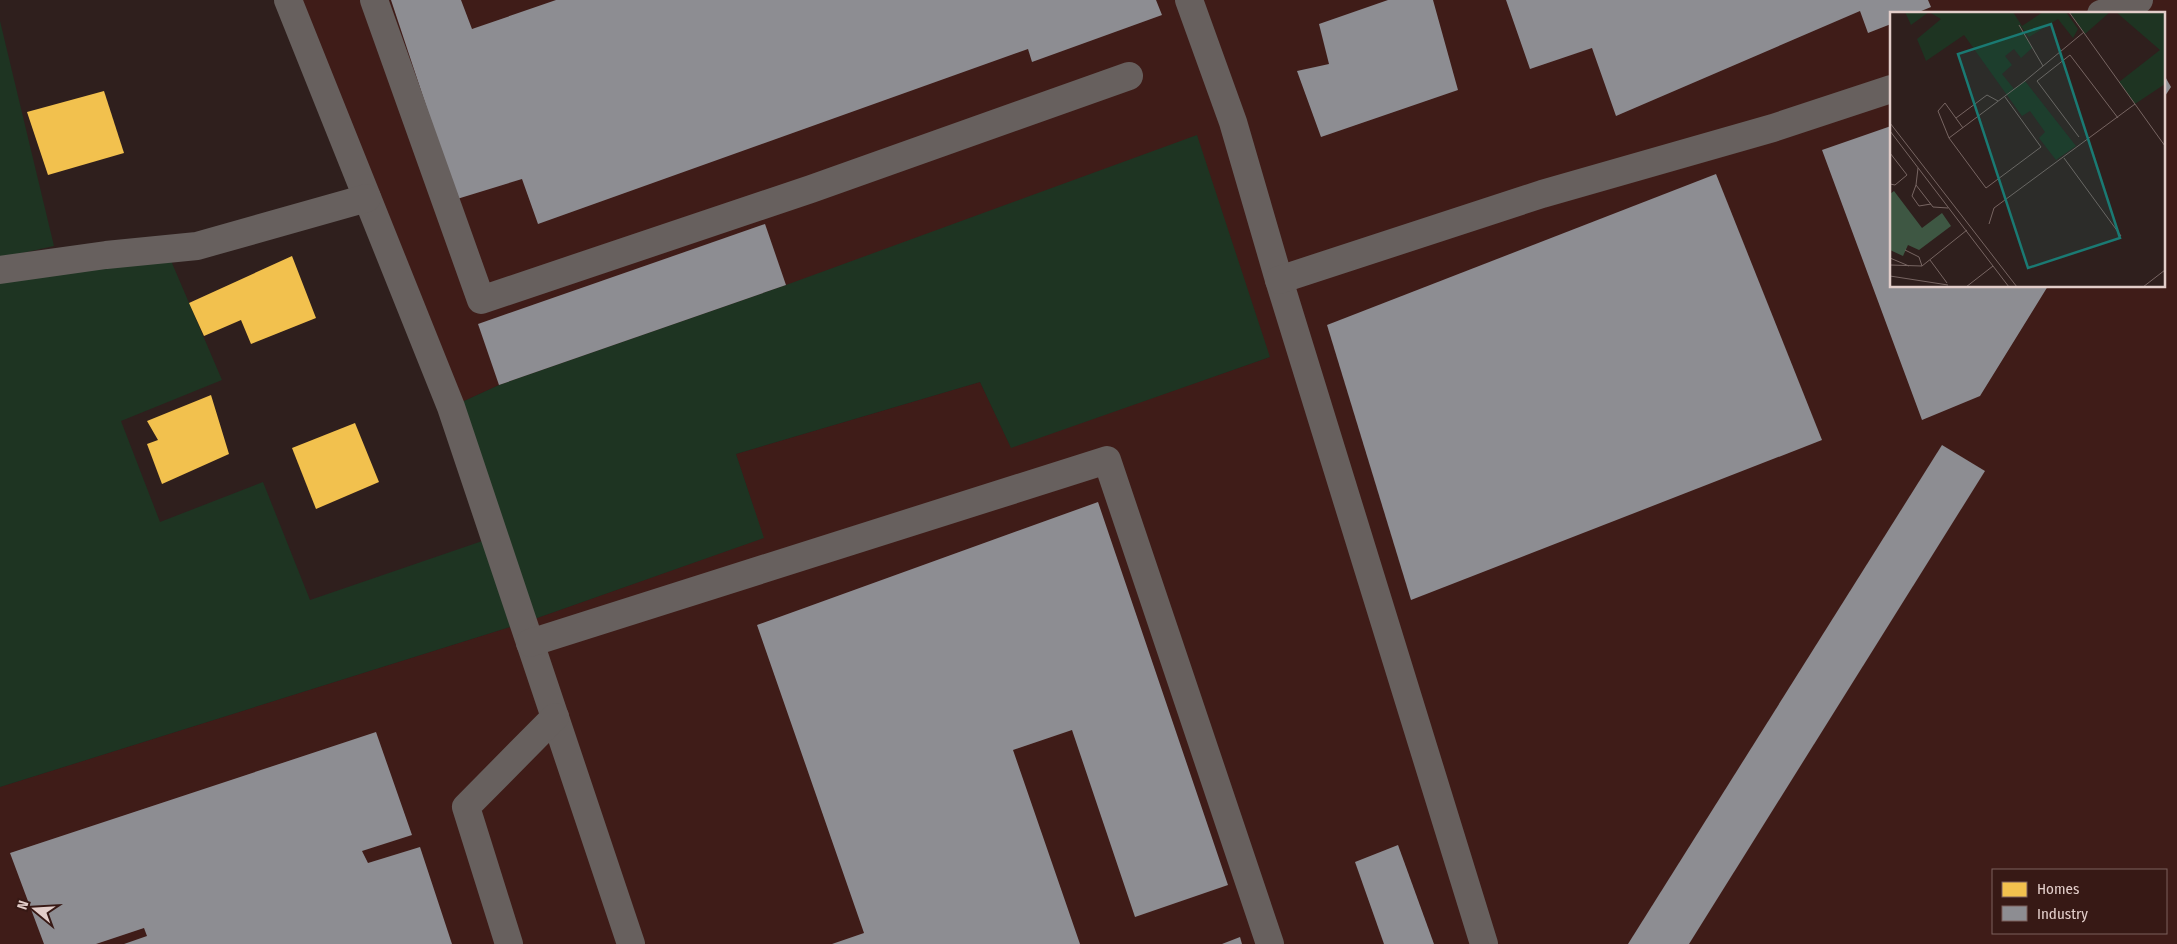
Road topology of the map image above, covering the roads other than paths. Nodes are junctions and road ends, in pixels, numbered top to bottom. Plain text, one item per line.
1 (288, 0) edge
2 (374, 0) edge
3 (1189, 0) edge
4 (2139, 0) edge
5 (2106, 12) edge
6 (1129, 76) dead end
7 (1890, 89) edge
8 (367, 198) junction
9 (0, 270) edge
10 (1279, 280) junction
11 (530, 643) junction
12 (555, 717) junction
13 (509, 944) edge
14 (631, 944) edge
15 (1270, 944) edge
16 (1484, 944) edge

1 - 8 street
2 - 6 street
3 - 10 street
4 - 5 street
7 - 10 street
8 - 9 street
8 - 11 street
10 - 16 street
11 - 12 street
11 - 15 street
12 - 13 street
12 - 14 street

